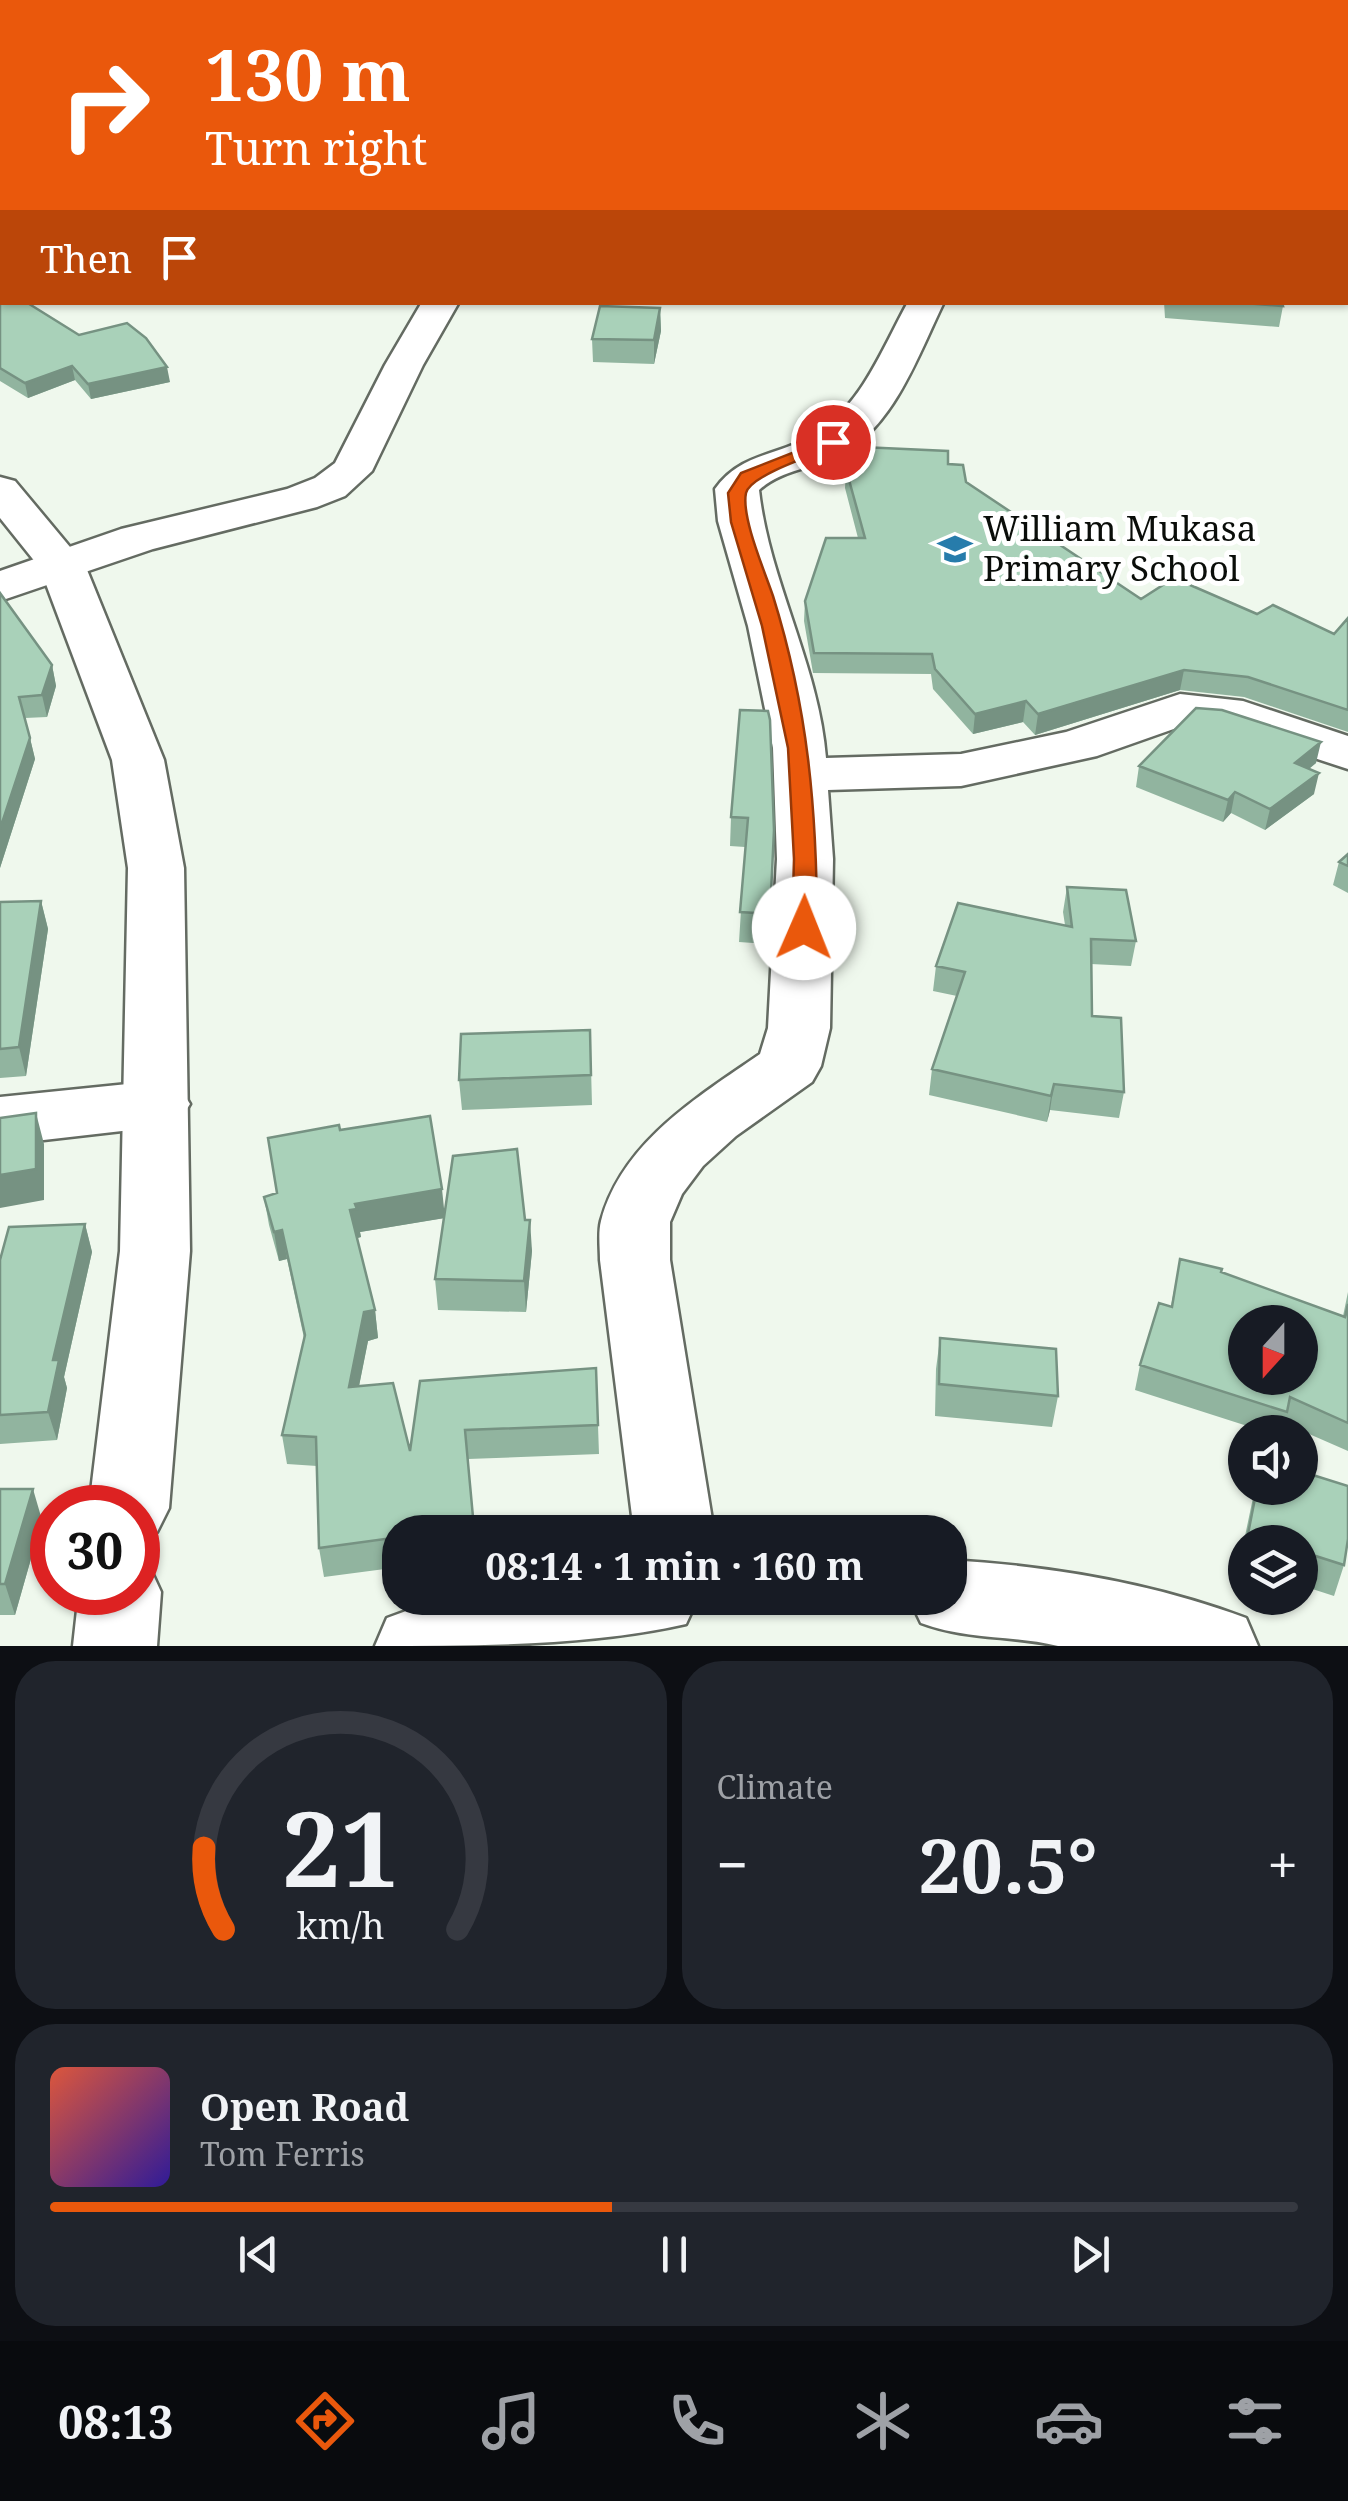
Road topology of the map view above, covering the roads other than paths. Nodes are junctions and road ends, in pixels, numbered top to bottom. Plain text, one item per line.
1 (439, 305) edge
2 (925, 305) edge
3 (0, 490) edge
4 (62, 565) junction
5 (0, 587) edge
6 (1348, 753) edge
7 (800, 775) junction
8 (157, 1104) junction
9 (0, 1121) edge
10 (131, 1485) edge
11 (672, 1515) edge
12 (967, 1598) edge
13 (117, 1615) edge
14 (572, 1615) edge
15 (114, 1646) edge
16 (417, 1646) edge
17 (1216, 1646) edge

1 - 4 street
2 - 7 street
3 - 4 street
4 - 5 street
4 - 8 street
6 - 7 street
7 - 11 street
8 - 9 street
8 - 10 street
12 - 17 street
13 - 15 street
14 - 16 street

